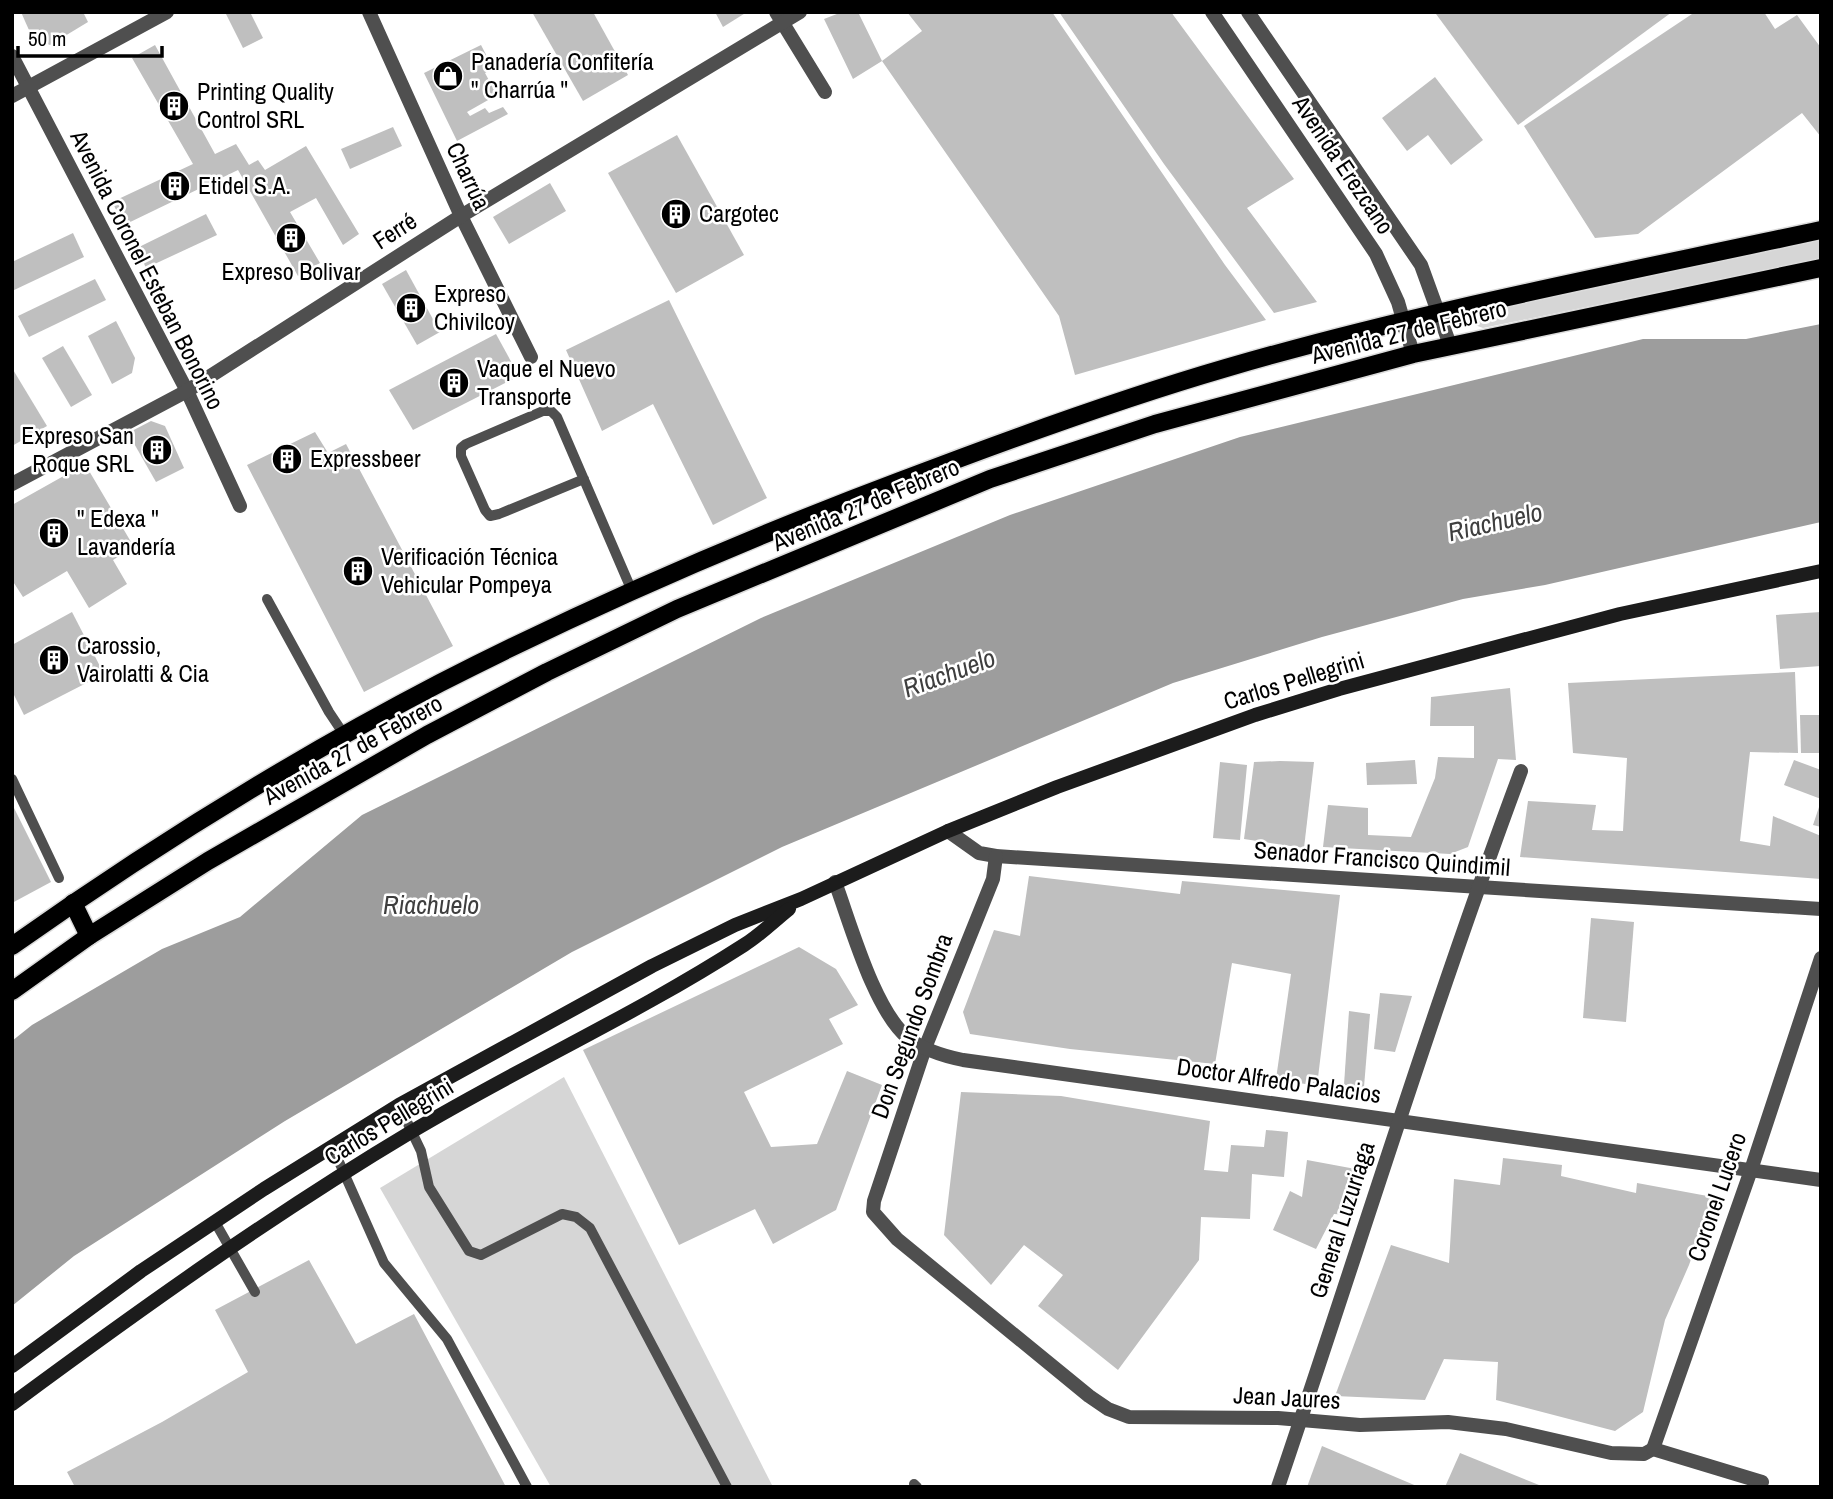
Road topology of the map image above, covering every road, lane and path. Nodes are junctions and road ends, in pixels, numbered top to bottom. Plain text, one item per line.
1 (167, 12) edge
2 (369, 12) edge
3 (800, 12) edge
4 (1212, 12) edge
5 (1248, 12) edge
6 (779, 18) edge
7 (12, 56) edge
8 (27, 88) junction
9 (825, 92) dead end
10 (12, 96) edge
11 (461, 216) junction
12 (1821, 230) edge
13 (1821, 268) edge
14 (1440, 313) junction
15 (1404, 322) junction
16 (1450, 345) junction
17 (1413, 354) junction
18 (531, 357) dead end
19 (187, 391) junction
20 (584, 479) junction
21 (12, 484) edge
22 (240, 506) dead end
23 (1821, 571) edge
24 (632, 590) junction
25 (267, 599) dead end
26 (345, 736) junction
27 (1521, 771) dead end
28 (12, 779) edge
29 (948, 831) junction
30 (996, 856) junction
31 (59, 878) dead end
32 (835, 882) junction
33 (1477, 889) junction
34 (801, 899) junction
35 (73, 903) junction
36 (1821, 909) edge
37 (89, 936) junction
38 (12, 946) edge
39 (1821, 958) edge
40 (12, 990) edge
41 (925, 1048) junction
42 (399, 1105) junction
43 (1398, 1121) junction
44 (412, 1132) junction
45 (332, 1146) junction
46 (1751, 1170) junction
47 (344, 1174) junction
48 (1821, 1180) edge
49 (873, 1212) joint
50 (215, 1222) junction
51 (230, 1248) junction
52 (255, 1292) dead end
53 (12, 1366) edge
54 (12, 1404) edge
55 (1301, 1420) junction
56 (1653, 1449) junction
57 (1762, 1482) dead end
58 (527, 1487) edge
59 (727, 1487) edge
60 (1278, 1487) edge

1 - 8 street
2 - 11 street, Charrúa
3 - 6 street, Ferré
4 - 15 street, Avenida Erezcano
5 - 14 street, Avenida Erezcano
6 - 9 street
6 - 11 street, Ferré
7 - 8 street, Avenida Coronel Esteban Bonorino
8 - 10 street
8 - 19 street, Avenida Coronel Esteban Bonorino
11 - 18 street, Charrúa
11 - 19 street, Ferré
12 - 14 main road, Avenida 27 de Febrero
13 - 16 main road, Avenida 27 de Febrero
14 - 15 main road, Avenida 27 de Febrero
14 - 16 street, Avenida Erezcano
15 - 17 street, Avenida Erezcano
15 - 24 main road, Avenida 27 de Febrero
16 - 17 main road, Avenida 27 de Febrero
17 - 37 main road, Avenida 27 de Febrero
19 - 21 street, Ferré
19 - 22 street, Avenida Coronel Esteban Bonorino
20 - 20 lane
20 - 24 lane
23 - 29 main road, Carlos Pellegrini
24 - 26 main road, Avenida 27 de Febrero
25 - 26 lane
26 - 35 main road, Avenida 27 de Febrero
27 - 33 street, General Luzuriaga
28 - 31 lane
29 - 30 street, Senador Francisco Quindimil
29 - 32 main road, Carlos Pellegrini
30 - 33 street, Senador Francisco Quindimil
30 - 41 street, Don Segundo Sombra
32 - 34 main road, Carlos Pellegrini
32 - 41 street, Doctor Alfredo Palacios
33 - 36 street, Senador Francisco Quindimil
33 - 43 street, General Luzuriaga
34 - 42 main road, Carlos Pellegrini
34 - 44 main road, Carlos Pellegrini
35 - 37 main road
35 - 38 main road, Avenida 27 de Febrero
37 - 40 main road, Avenida 27 de Febrero
39 - 46 street, Coronel Lucero
41 - 43 street, Doctor Alfredo Palacios
41 - 49 street, Don Segundo Sombra
42 - 44 lane
42 - 45 main road, Carlos Pellegrini
43 - 46 street, Doctor Alfredo Palacios
43 - 55 street, General Luzuriaga
44 - 47 main road, Carlos Pellegrini
44 - 59 lane
45 - 47 lane
45 - 50 main road, Carlos Pellegrini
46 - 48 street, Doctor Alfredo Palacios
46 - 56 street, Coronel Lucero
47 - 51 main road, Carlos Pellegrini
47 - 58 lane
49 - 55 street, Jean Jaures
50 - 51 lane
50 - 53 main road, Carlos Pellegrini
51 - 52 lane
51 - 54 main road, Carlos Pellegrini
55 - 56 street, Jean Jaures
55 - 60 street, General Luzuriaga
56 - 57 street, Jean Jaures

